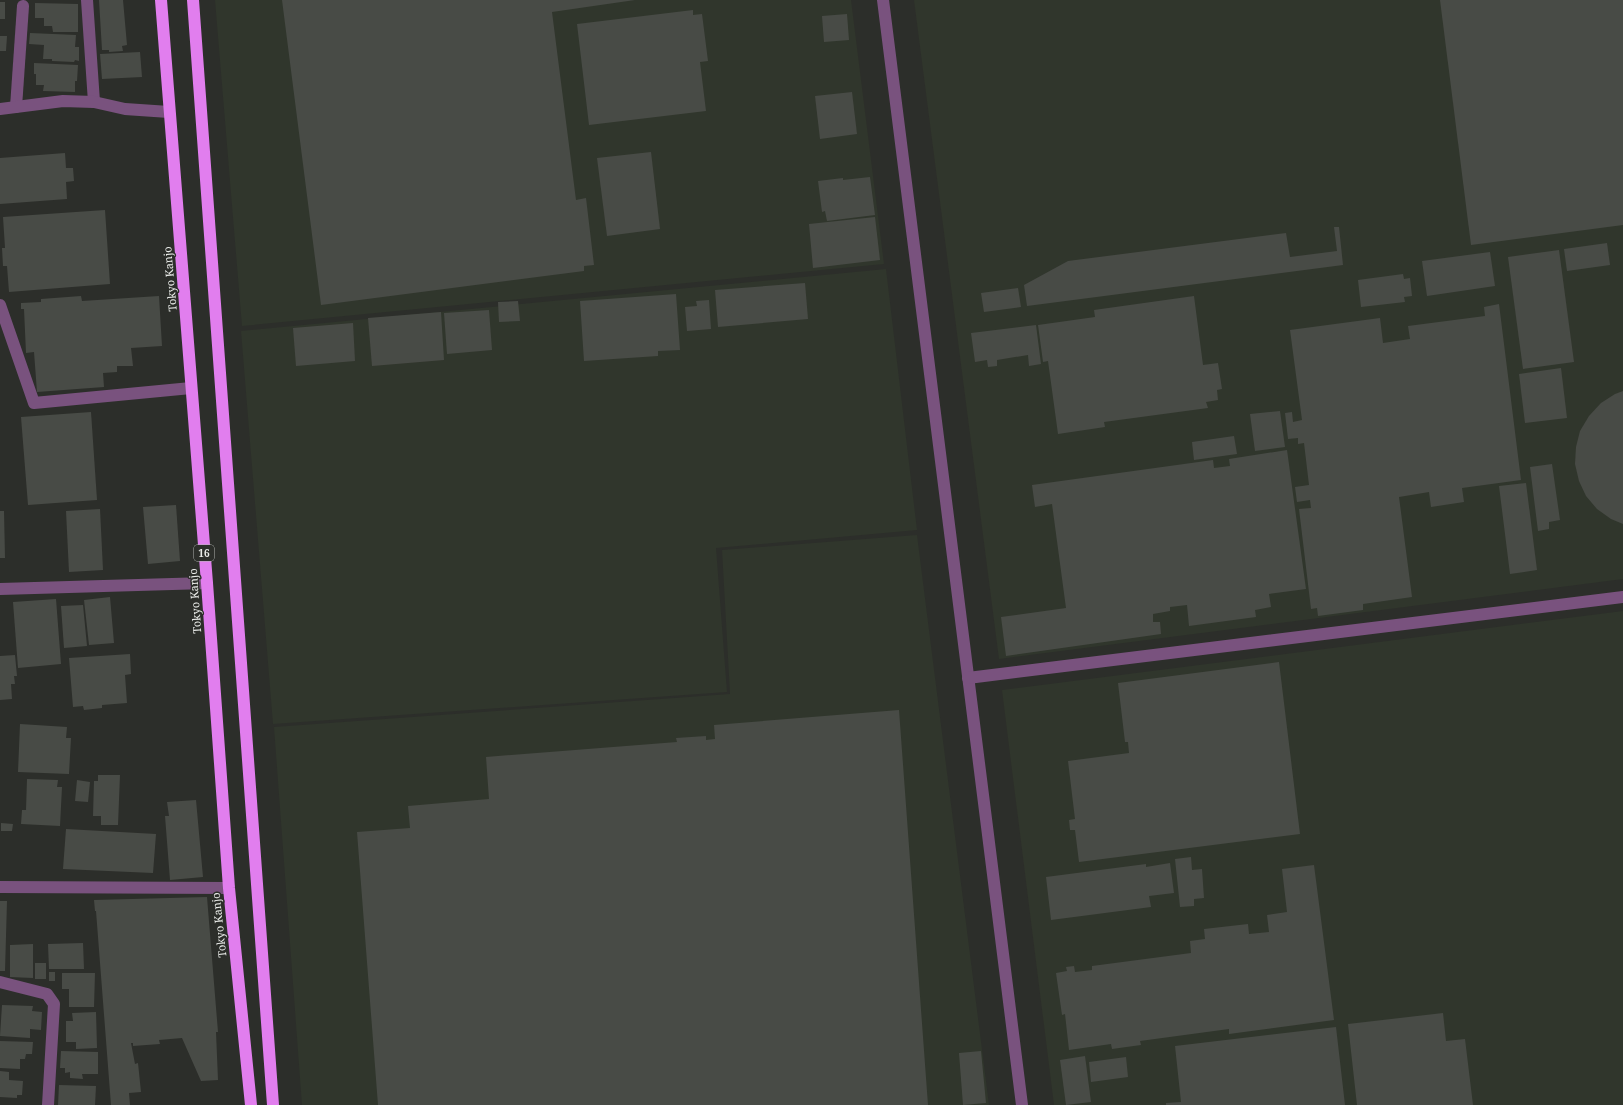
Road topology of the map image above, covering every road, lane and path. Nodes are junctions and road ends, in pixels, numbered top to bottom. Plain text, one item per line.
1 (87, 0) edge
2 (161, 0) edge
3 (193, 0) edge
4 (883, 0) edge
5 (23, 6) dead end
6 (94, 102) junction
7 (16, 107) junction
8 (0, 109) edge
9 (169, 112) junction
10 (0, 305) edge
11 (191, 388) junction
12 (207, 583) junction
13 (0, 589) edge
14 (1623, 597) edge
15 (968, 678) junction
16 (0, 887) edge
17 (229, 888) junction
18 (0, 982) edge
19 (48, 1105) edge
20 (251, 1105) edge
21 (273, 1105) edge
22 (1022, 1105) edge

1 - 6 street
2 - 9 highway, Tokyo Kanjo / 16
3 - 21 highway
4 - 15 street
5 - 7 street
6 - 7 street
6 - 9 street
7 - 8 street
9 - 11 highway, Tokyo Kanjo / 16
10 - 11 street
11 - 12 highway, Tokyo Kanjo / 16
12 - 13 street
12 - 17 highway, Tokyo Kanjo / 16
14 - 15 street
15 - 22 street
16 - 17 street
17 - 20 highway, Tokyo Kanjo / 16
18 - 19 street

